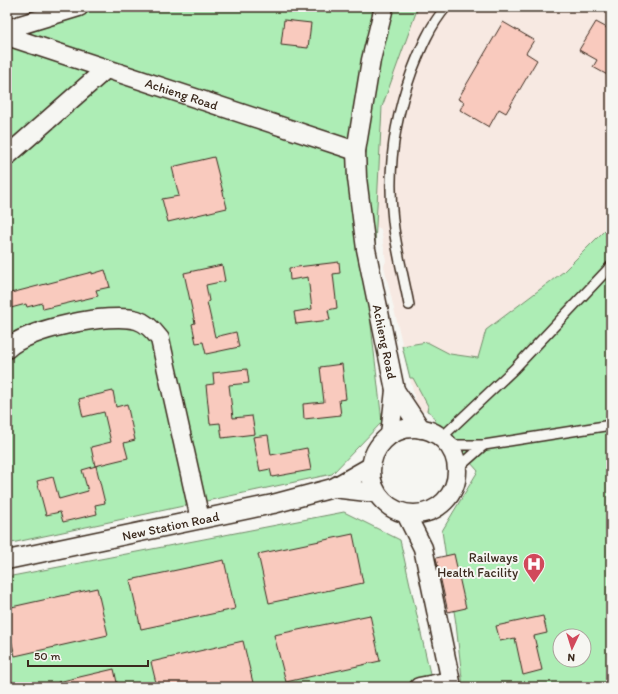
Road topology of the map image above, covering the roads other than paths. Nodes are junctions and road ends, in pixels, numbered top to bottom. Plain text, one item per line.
1 (79, 7) edge
2 (384, 7) edge
3 (446, 7) edge
4 (7, 29) edge
5 (7, 36) edge
6 (106, 69) junction
7 (356, 152) junction
8 (7, 156) edge
9 (611, 266) edge
10 (409, 305) dead end
11 (7, 349) edge
12 (395, 390) junction
13 (611, 425) edge
14 (421, 429) junction
15 (390, 435) junction
16 (445, 441) junction
17 (484, 445) junction
18 (370, 467) junction
19 (457, 469) junction
20 (333, 488) junction
21 (376, 493) junction
22 (429, 512) junction
23 (406, 514) junction
24 (200, 519) junction
25 (423, 548) junction
26 (7, 560) edge
27 (451, 684) edge
28 (419, 687) edge

1 - 4 street
2 - 7 street, Achieng Road
3 - 10 lane
5 - 6 street, Achieng Road
6 - 7 street, Achieng Road
6 - 8 street
7 - 12 street, Achieng Road
9 - 16 lane
11 - 24 street
12 - 14 street
12 - 15 street
13 - 17 lane
14 - 15 street
14 - 16 street
15 - 18 street
16 - 17 lane
16 - 19 street
17 - 19 lane
18 - 20 street, New Station Road
18 - 21 street
19 - 22 street
20 - 21 street, New Station Road
20 - 24 street, New Station Road
21 - 23 street
22 - 23 street
22 - 25 street
23 - 25 street
24 - 26 street, New Station Road
25 - 27 street
27 - 28 street

